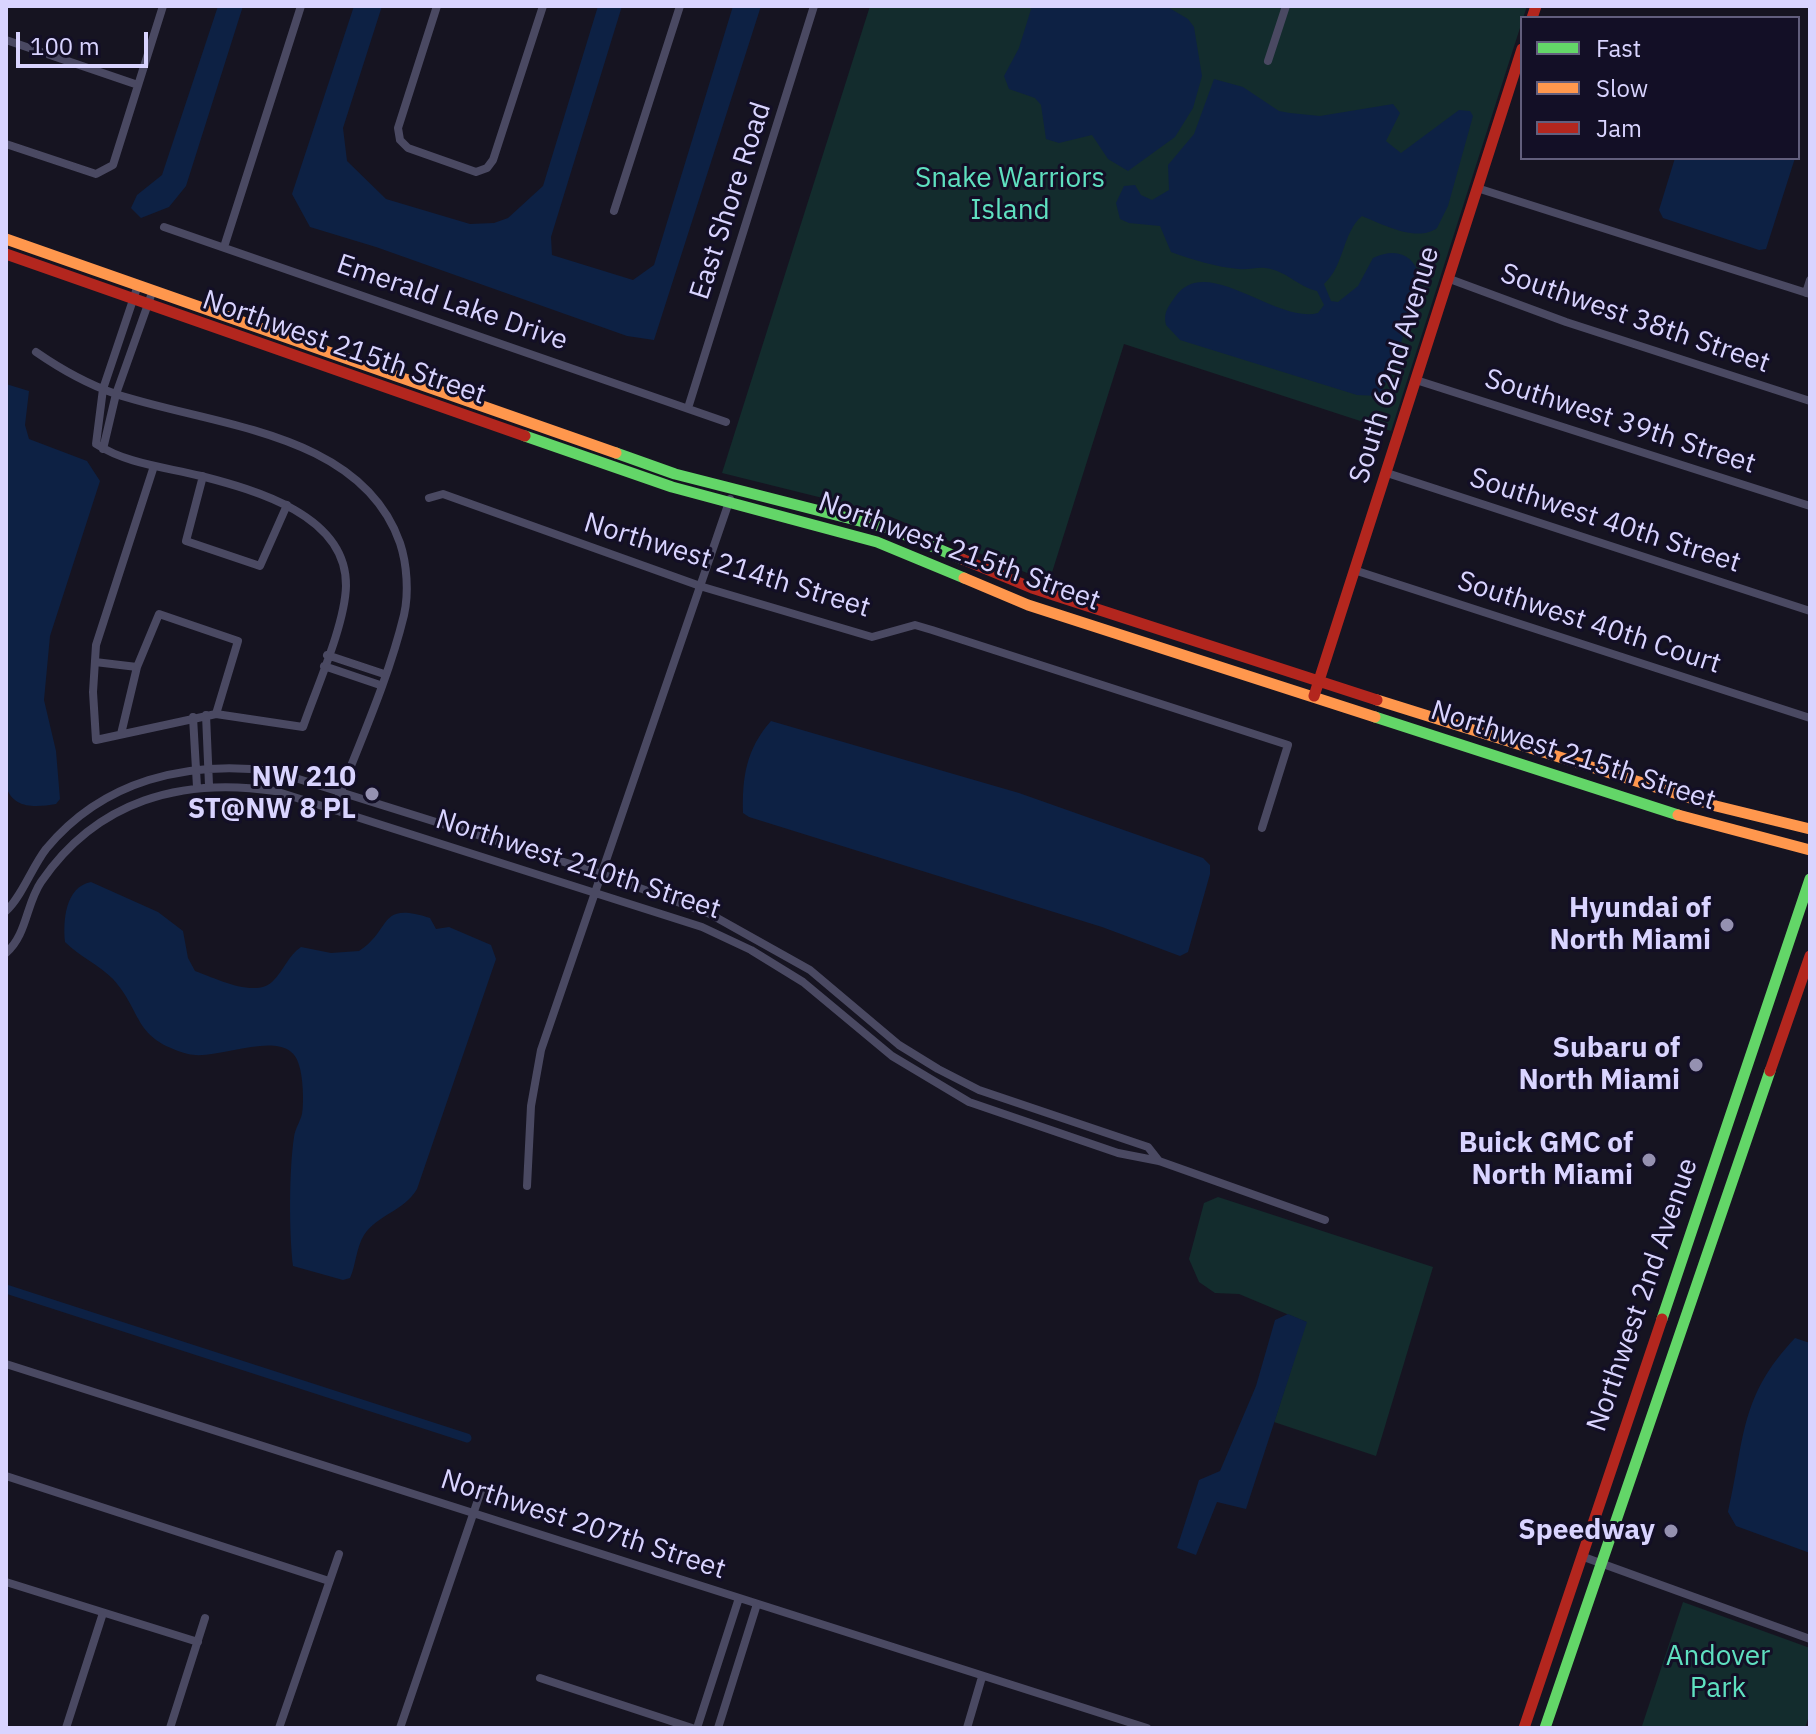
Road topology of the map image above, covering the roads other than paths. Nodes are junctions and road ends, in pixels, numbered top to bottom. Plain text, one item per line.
1 (163, 6) edge
2 (301, 6) edge
3 (437, 6) edge
4 (543, 6) edge
5 (680, 6) edge
6 (814, 6) edge
7 (1286, 6) edge
8 (6, 40) edge
9 (1520, 55) edge
10 (1268, 61) dead end
11 (138, 85) junction
12 (6, 144) edge
13 (1477, 188) junction
14 (614, 211) dead end
15 (164, 227) dead end
16 (6, 239) edge
17 (224, 247) junction
18 (6, 254) edge
19 (1447, 278) junction
20 (1810, 280) edge
21 (138, 285) junction
22 (153, 290) junction
23 (1808, 294) edge
24 (133, 301) junction
25 (147, 306) junction
26 (36, 352) dead end
27 (1416, 380) junction
28 (103, 389) junction
29 (116, 394) junction
30 (1810, 401) edge
31 (688, 408) junction
32 (726, 422) dead end
33 (103, 449) junction
34 (154, 466) junction
35 (1387, 473) junction
36 (203, 476) junction
37 (733, 490) junction
38 (429, 498) dead end
39 (729, 504) junction
40 (287, 505) junction
41 (1810, 506) edge
42 (1354, 570) junction
43 (703, 587) junction
44 (1810, 611) edge
45 (327, 655) junction
46 (95, 662) junction
47 (324, 666) junction
48 (137, 667) junction
49 (384, 674) junction
50 (1318, 682) junction
51 (380, 685) junction
52 (1314, 696) junction
53 (211, 715) junction
54 (193, 717) junction
55 (1810, 718) edge
56 (121, 734) junction
57 (208, 767) junction
58 (195, 769) junction
59 (1611, 772) junction
60 (209, 785) junction
61 (197, 787) junction
62 (1605, 791) junction
63 (340, 793) junction
64 (334, 809) junction
65 (1262, 828) dead end
66 (1810, 829) edge
67 (1810, 850) edge
68 (599, 873) junction
69 (1810, 879) edge
70 (595, 892) junction
71 (6, 911) edge
72 (6, 953) edge
73 (1810, 956) edge
74 (1723, 1135) junction
75 (1744, 1141) junction
76 (1159, 1161) junction
77 (527, 1186) dead end
78 (1325, 1220) dead end
79 (6, 1364) edge
80 (6, 1476) edge
81 (481, 1491) dead end
82 (473, 1512) junction
83 (339, 1554) dead end
84 (1581, 1556) junction
85 (1600, 1563) junction
86 (329, 1581) junction
87 (6, 1582) edge
88 (739, 1598) junction
89 (757, 1604) junction
90 (103, 1613) junction
91 (205, 1618) dead end
92 (1810, 1639) edge
93 (198, 1642) junction
94 (715, 1673) junction
95 (982, 1677) junction
96 (540, 1678) dead end
97 (733, 1679) junction
98 (708, 1693) junction
99 (726, 1700) junction
100 (66, 1728) edge
101 (170, 1728) edge
102 (279, 1728) edge
103 (400, 1728) edge
104 (694, 1728) edge
105 (718, 1728) edge
106 (967, 1728) edge
107 (1147, 1728) edge
108 (1524, 1728) edge
109 (1545, 1728) edge

1 - 11 street
2 - 17 street
3 - 4 street
5 - 14 street
6 - 31 street, East Shore Road
7 - 10 street
8 - 11 street
9 - 13 main road, South 62nd Avenue
11 - 12 street
13 - 19 main road, South 62nd Avenue
13 - 23 street
15 - 17 street, Emerald Lake Drive
16 - 21 main road, Northwest 215th Street
17 - 31 street, Emerald Lake Drive
18 - 24 main road, Northwest 215th Street
19 - 27 main road, South 62nd Avenue
19 - 30 street, Southwest 38th Street
20 - 23 street
21 - 22 main road, Northwest 215th Street
21 - 24 street
22 - 25 street
22 - 37 main road, Northwest 215th Street
24 - 25 main road, Northwest 215th Street
24 - 28 street
25 - 29 street
25 - 39 main road, Northwest 215th Street
26 - 28 street
27 - 35 main road, South 62nd Avenue
27 - 41 street, Southwest 39th Street
28 - 29 street
28 - 33 street
29 - 33 street
29 - 49 street
31 - 32 street, Emerald Lake Drive
33 - 34 street
34 - 36 street
34 - 46 street
35 - 42 main road, South 62nd Avenue
35 - 44 street, Southwest 40th Street
36 - 40 street
36 - 40 street
37 - 39 street
37 - 50 main road, Northwest 215th Street
38 - 43 street, Northwest 214th Street
39 - 43 street
39 - 52 main road, Northwest 215th Street
40 - 45 street
42 - 50 main road, South 62nd Avenue
42 - 55 street, Southwest 40th Court
43 - 65 street, Northwest 214th Street
43 - 68 street
45 - 47 street
45 - 49 street
46 - 48 street
46 - 56 street
47 - 51 street
47 - 53 street
48 - 53 street
48 - 56 street
49 - 51 street
50 - 52 main road, South 62nd Avenue
50 - 59 main road, Northwest 215th Street
51 - 63 street
52 - 62 main road, Northwest 215th Street
53 - 54 street
53 - 57 street
54 - 56 street
54 - 58 street
57 - 58 street, Northwest 210th Street
57 - 60 street
57 - 63 street, Northwest 210th Street
58 - 61 street
58 - 71 street, Northwest 210th Street
59 - 62 main road
59 - 66 main road, Northwest 215th Street
60 - 61 street, Northwest 210th Street
60 - 64 street, Northwest 210th Street
61 - 72 street, Northwest 210th Street
62 - 67 main road, Northwest 215th Street
63 - 64 street
63 - 68 street, Northwest 210th Street
64 - 70 street, Northwest 210th Street
68 - 70 street
68 - 76 street, Northwest 210th Street
69 - 74 main road, Northwest 2nd Avenue
70 - 76 street, Northwest 210th Street
70 - 77 street
73 - 75 main road, Northwest 2nd Avenue
74 - 75 street
74 - 84 main road, Northwest 2nd Avenue
75 - 85 main road, Northwest 2nd Avenue
76 - 78 street, Northwest 210th Street
79 - 82 street, Northwest 207th Street
80 - 86 street
81 - 82 street
82 - 88 street, Northwest 207th Street
82 - 103 street
83 - 86 street
84 - 85 street
84 - 108 main road, Northwest 2nd Avenue
85 - 92 street
85 - 109 main road, Northwest 2nd Avenue
86 - 102 street
87 - 90 street
88 - 89 street, Northwest 207th Street
88 - 94 street
89 - 95 street, Northwest 207th Street
89 - 97 street
90 - 93 street
90 - 100 street
91 - 93 street
93 - 101 street
94 - 97 street
94 - 98 street
95 - 106 street
95 - 107 street, Northwest 207th Street
96 - 104 street
97 - 99 street
98 - 99 street
98 - 104 street
99 - 105 street

